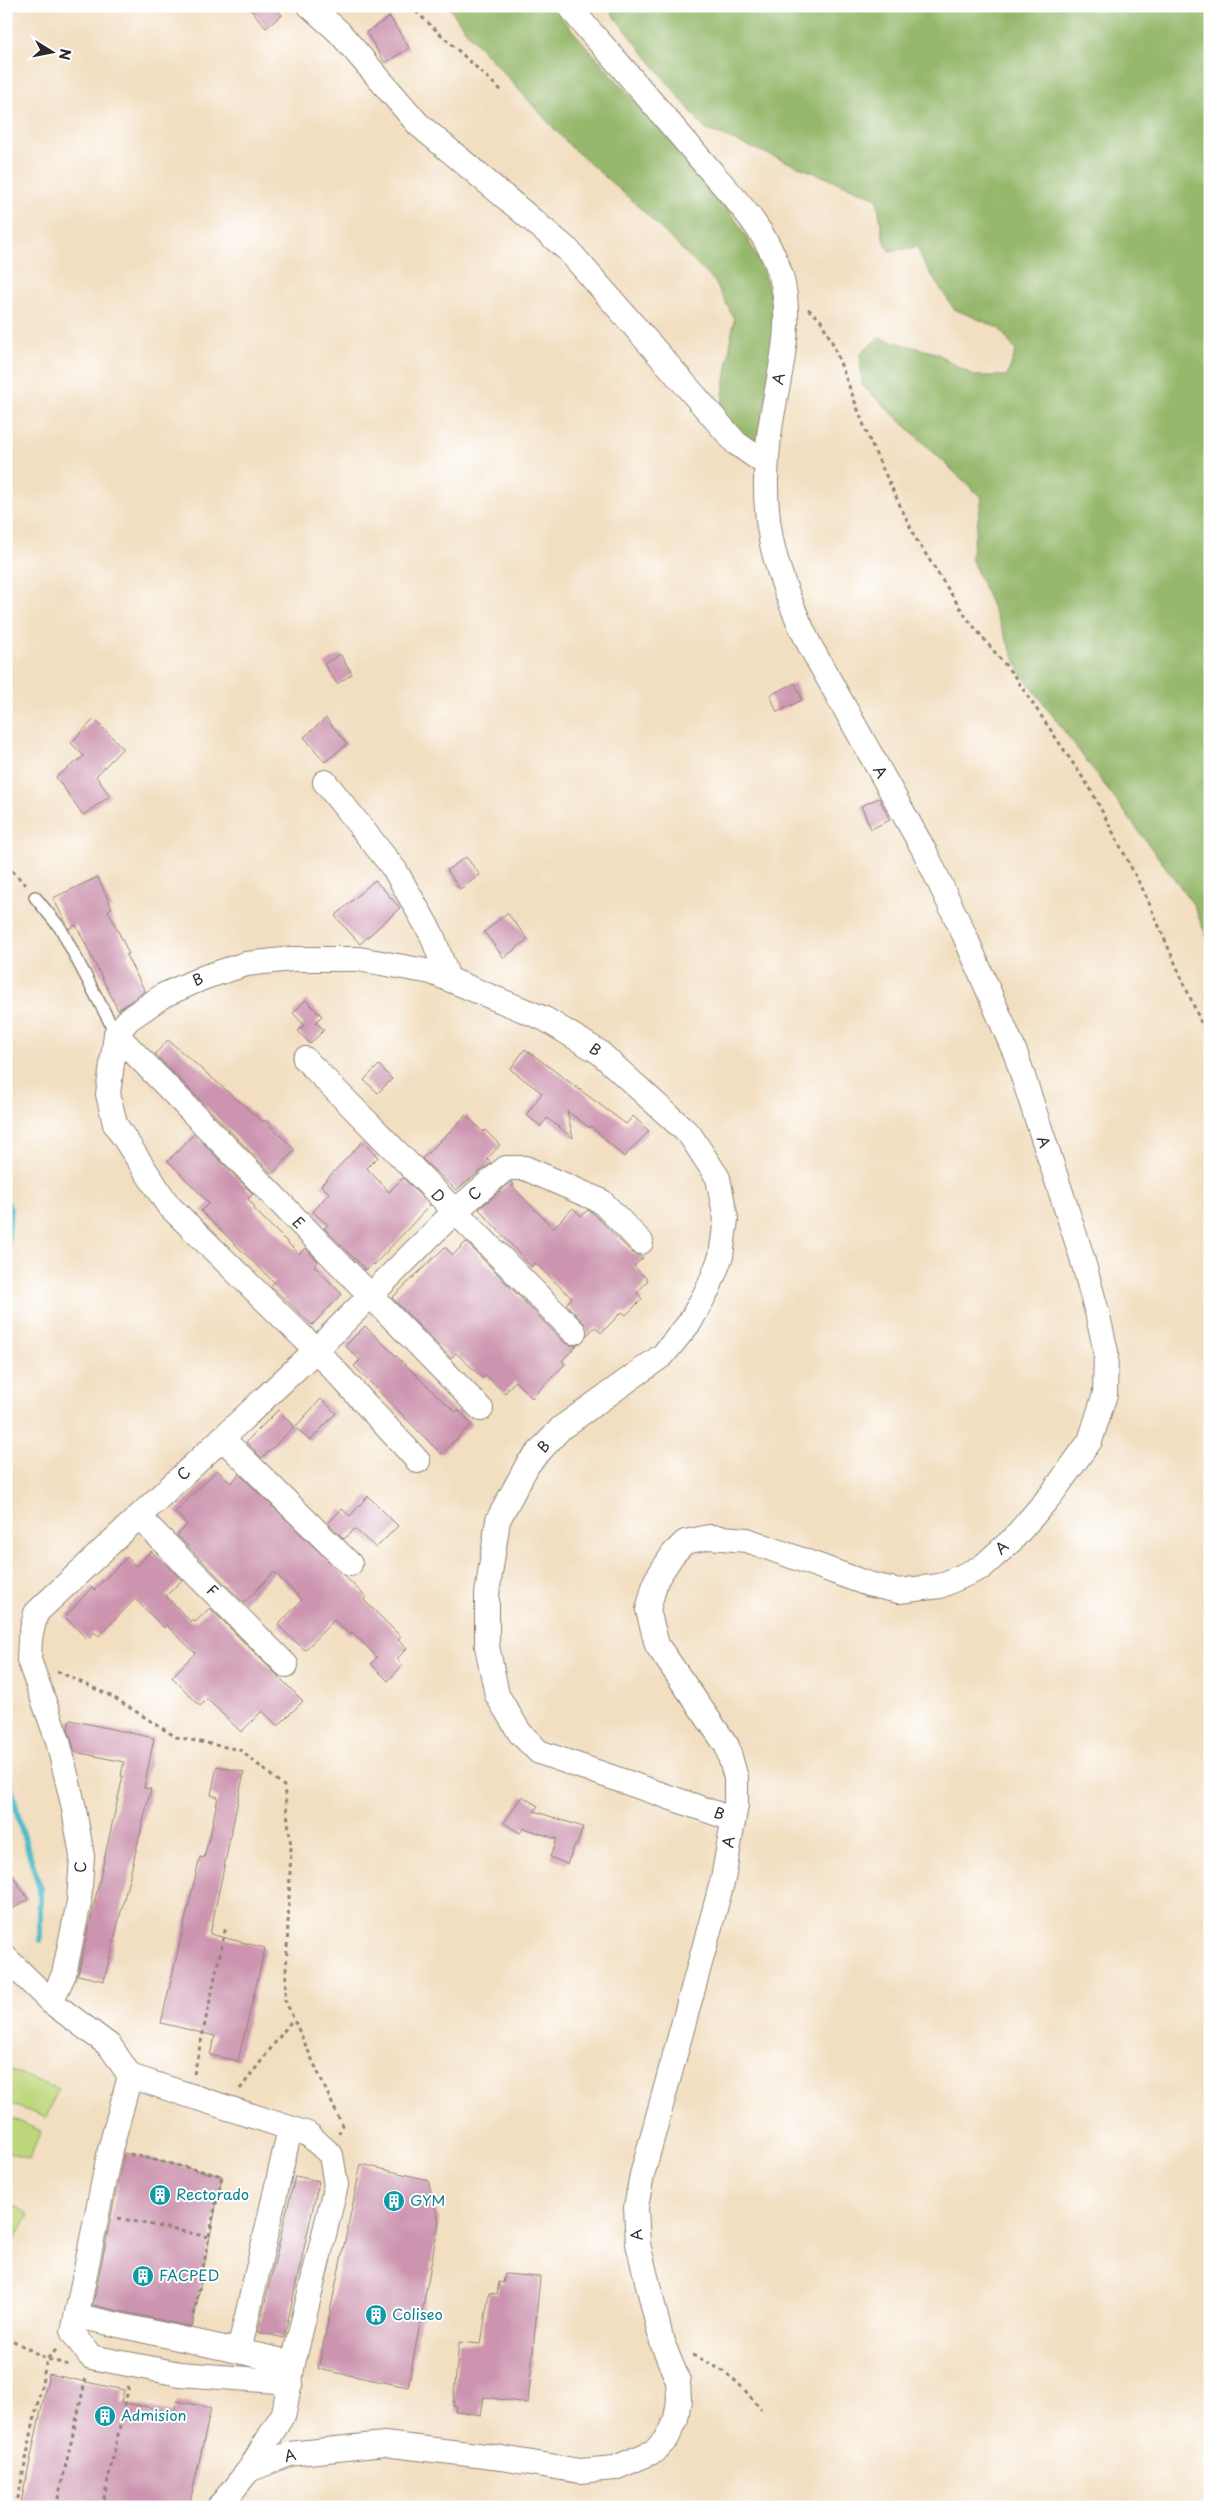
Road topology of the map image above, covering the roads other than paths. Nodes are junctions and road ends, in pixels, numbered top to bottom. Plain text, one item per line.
1 (310, 6) edge
2 (570, 6) edge
3 (766, 464) junction
4 (325, 782) dead end
5 (35, 897) road end
6 (448, 978) junction
7 (116, 1034) junction
8 (305, 1058) dead end
9 (454, 1212) junction
10 (642, 1242) dead end
11 (369, 1296) junction
12 (574, 1332) dead end
13 (316, 1350) junction
14 (481, 1409) dead end
15 (222, 1438) junction
16 (418, 1461) dead end
17 (139, 1517) junction
18 (350, 1564) dead end
19 (286, 1666) dead end
20 (732, 1819) junction
21 (6, 1958) edge
22 (51, 2002) junction
23 (130, 2076) junction
24 (290, 2129) junction
25 (75, 2325) junction
26 (190, 2341) junction
27 (239, 2351) junction
28 (292, 2372) junction
29 (180, 2374) junction
30 (249, 2470) junction
31 (219, 2507) edge

1 - 3 street
2 - 3 street, A
3 - 20 street, A
4 - 6 street
5 - 7 lane
6 - 7 street, B
6 - 20 street, B
7 - 11 street, E
7 - 13 street
8 - 9 street, D
9 - 10 street, C
9 - 11 street, C
9 - 12 street, D
11 - 13 street, C
11 - 14 street, E
13 - 15 street, C
13 - 16 street
15 - 17 street, C
15 - 18 street
17 - 19 street, F
17 - 22 street, C
20 - 30 street, A
21 - 22 street
22 - 23 street
23 - 24 street
23 - 25 street
24 - 27 street
24 - 28 street
25 - 26 street
25 - 29 street
26 - 27 street
26 - 29 street
27 - 28 street
28 - 29 street
28 - 30 street
30 - 31 street

